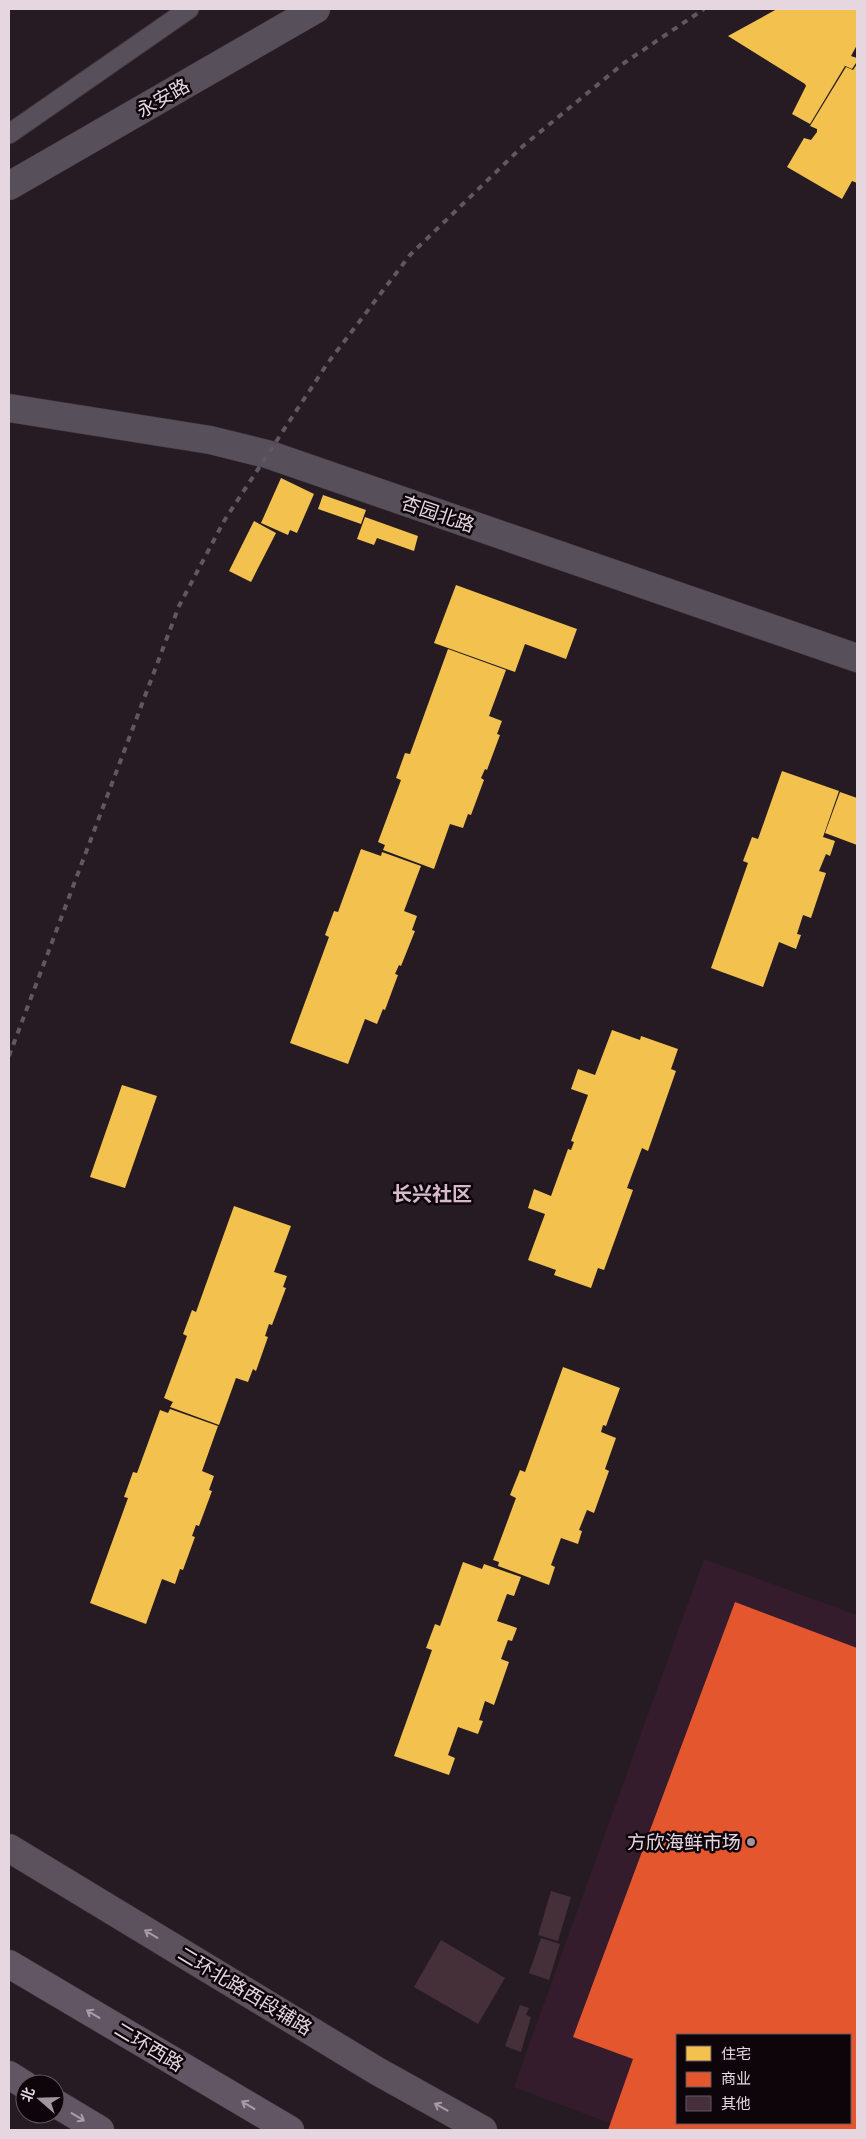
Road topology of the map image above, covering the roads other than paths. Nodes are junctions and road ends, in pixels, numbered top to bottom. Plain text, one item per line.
1 (189, 9) edge
2 (316, 9) edge
3 (9, 134) edge
4 (9, 186) edge
5 (9, 408) edge
6 (857, 658) edge
7 (9, 1848) edge
8 (9, 1964) edge
9 (65, 2109) edge
10 (100, 2130) edge
11 (290, 2130) edge
12 (483, 2130) edge

1 - 3 lane
2 - 4 street, 永安路
5 - 6 street, 杏园北路
12 -> 7 main road, 二环北路西段辅路
11 -> 8 highway, 二环西路
9 -> 10 highway

